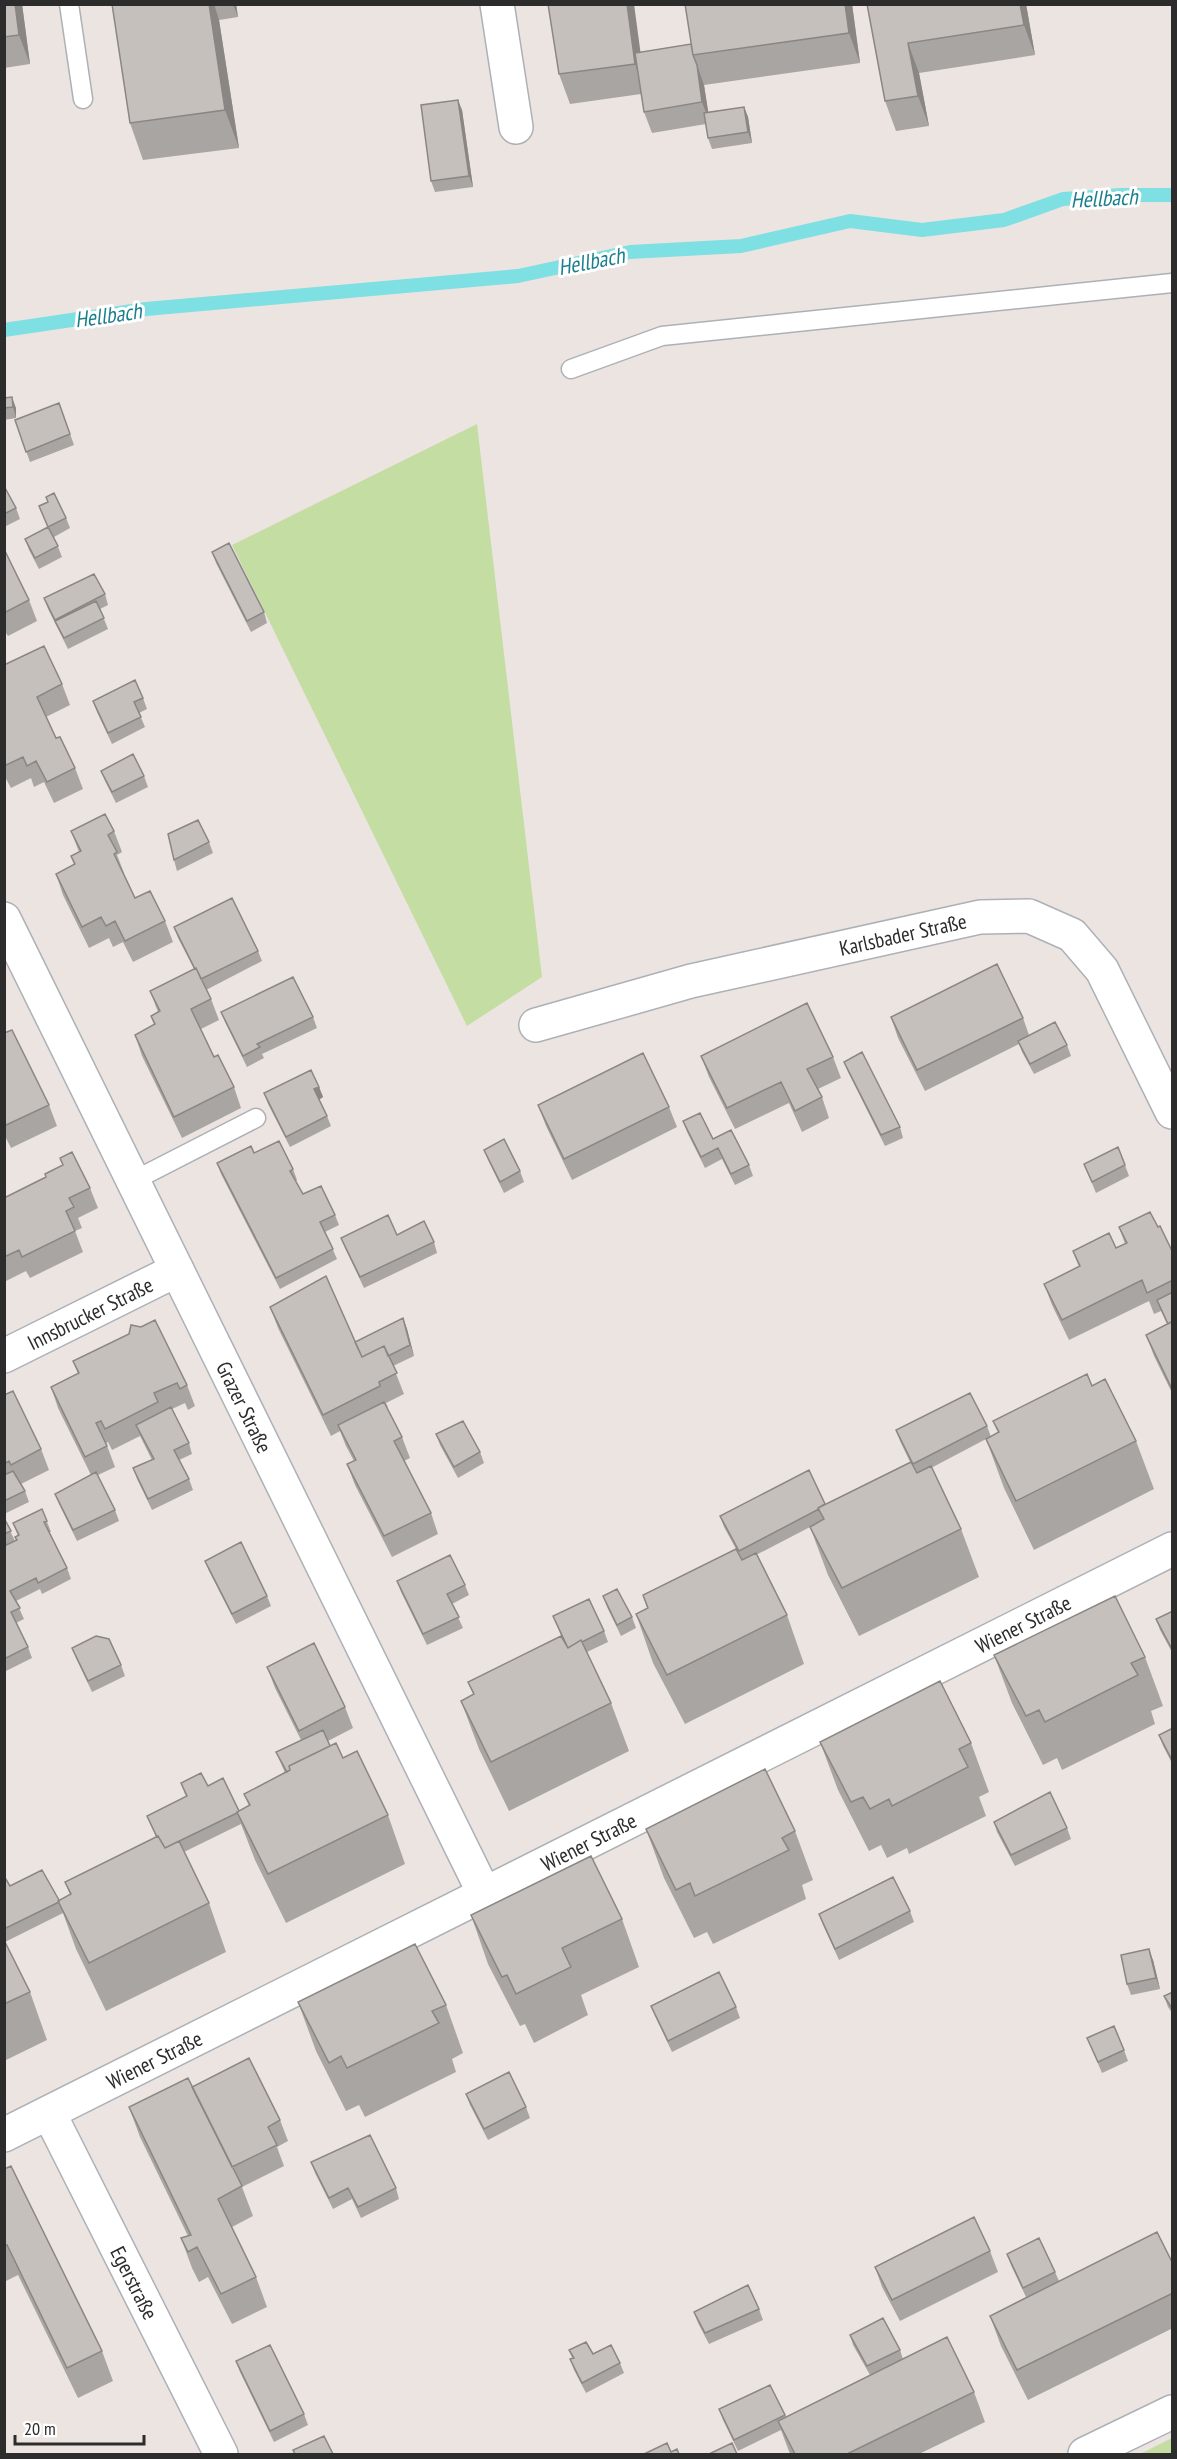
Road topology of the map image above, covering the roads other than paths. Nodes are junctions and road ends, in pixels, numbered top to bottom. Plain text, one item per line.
1 (69, 4) edge
2 (496, 4) edge
3 (83, 99) dead end
4 (516, 127) dead end
5 (1173, 283) edge
6 (571, 369) dead end
7 (4, 919) edge
8 (536, 1025) dead end
9 (1173, 1112) edge
10 (256, 1118) dead end
11 (133, 1181) junction
12 (177, 1270) junction
13 (4, 1356) edge
14 (1173, 1549) edge
15 (485, 1895) junction
16 (50, 2113) junction
17 (4, 2135) edge
18 (1173, 2412) edge
19 (220, 2454) edge
20 (1085, 2454) edge

1 - 3 lane
2 - 4 street
5 - 6 lane
7 - 11 street, Grazer Straße
8 - 9 street, Karlsbader Straße
10 - 11 lane
11 - 12 street, Grazer Straße
12 - 13 street, Innsbrucker Straße
12 - 15 street, Grazer Straße
14 - 15 street, Wiener Straße
15 - 16 street, Wiener Straße
16 - 17 street, Wiener Straße
16 - 19 street, Egerstraße
18 - 20 street

